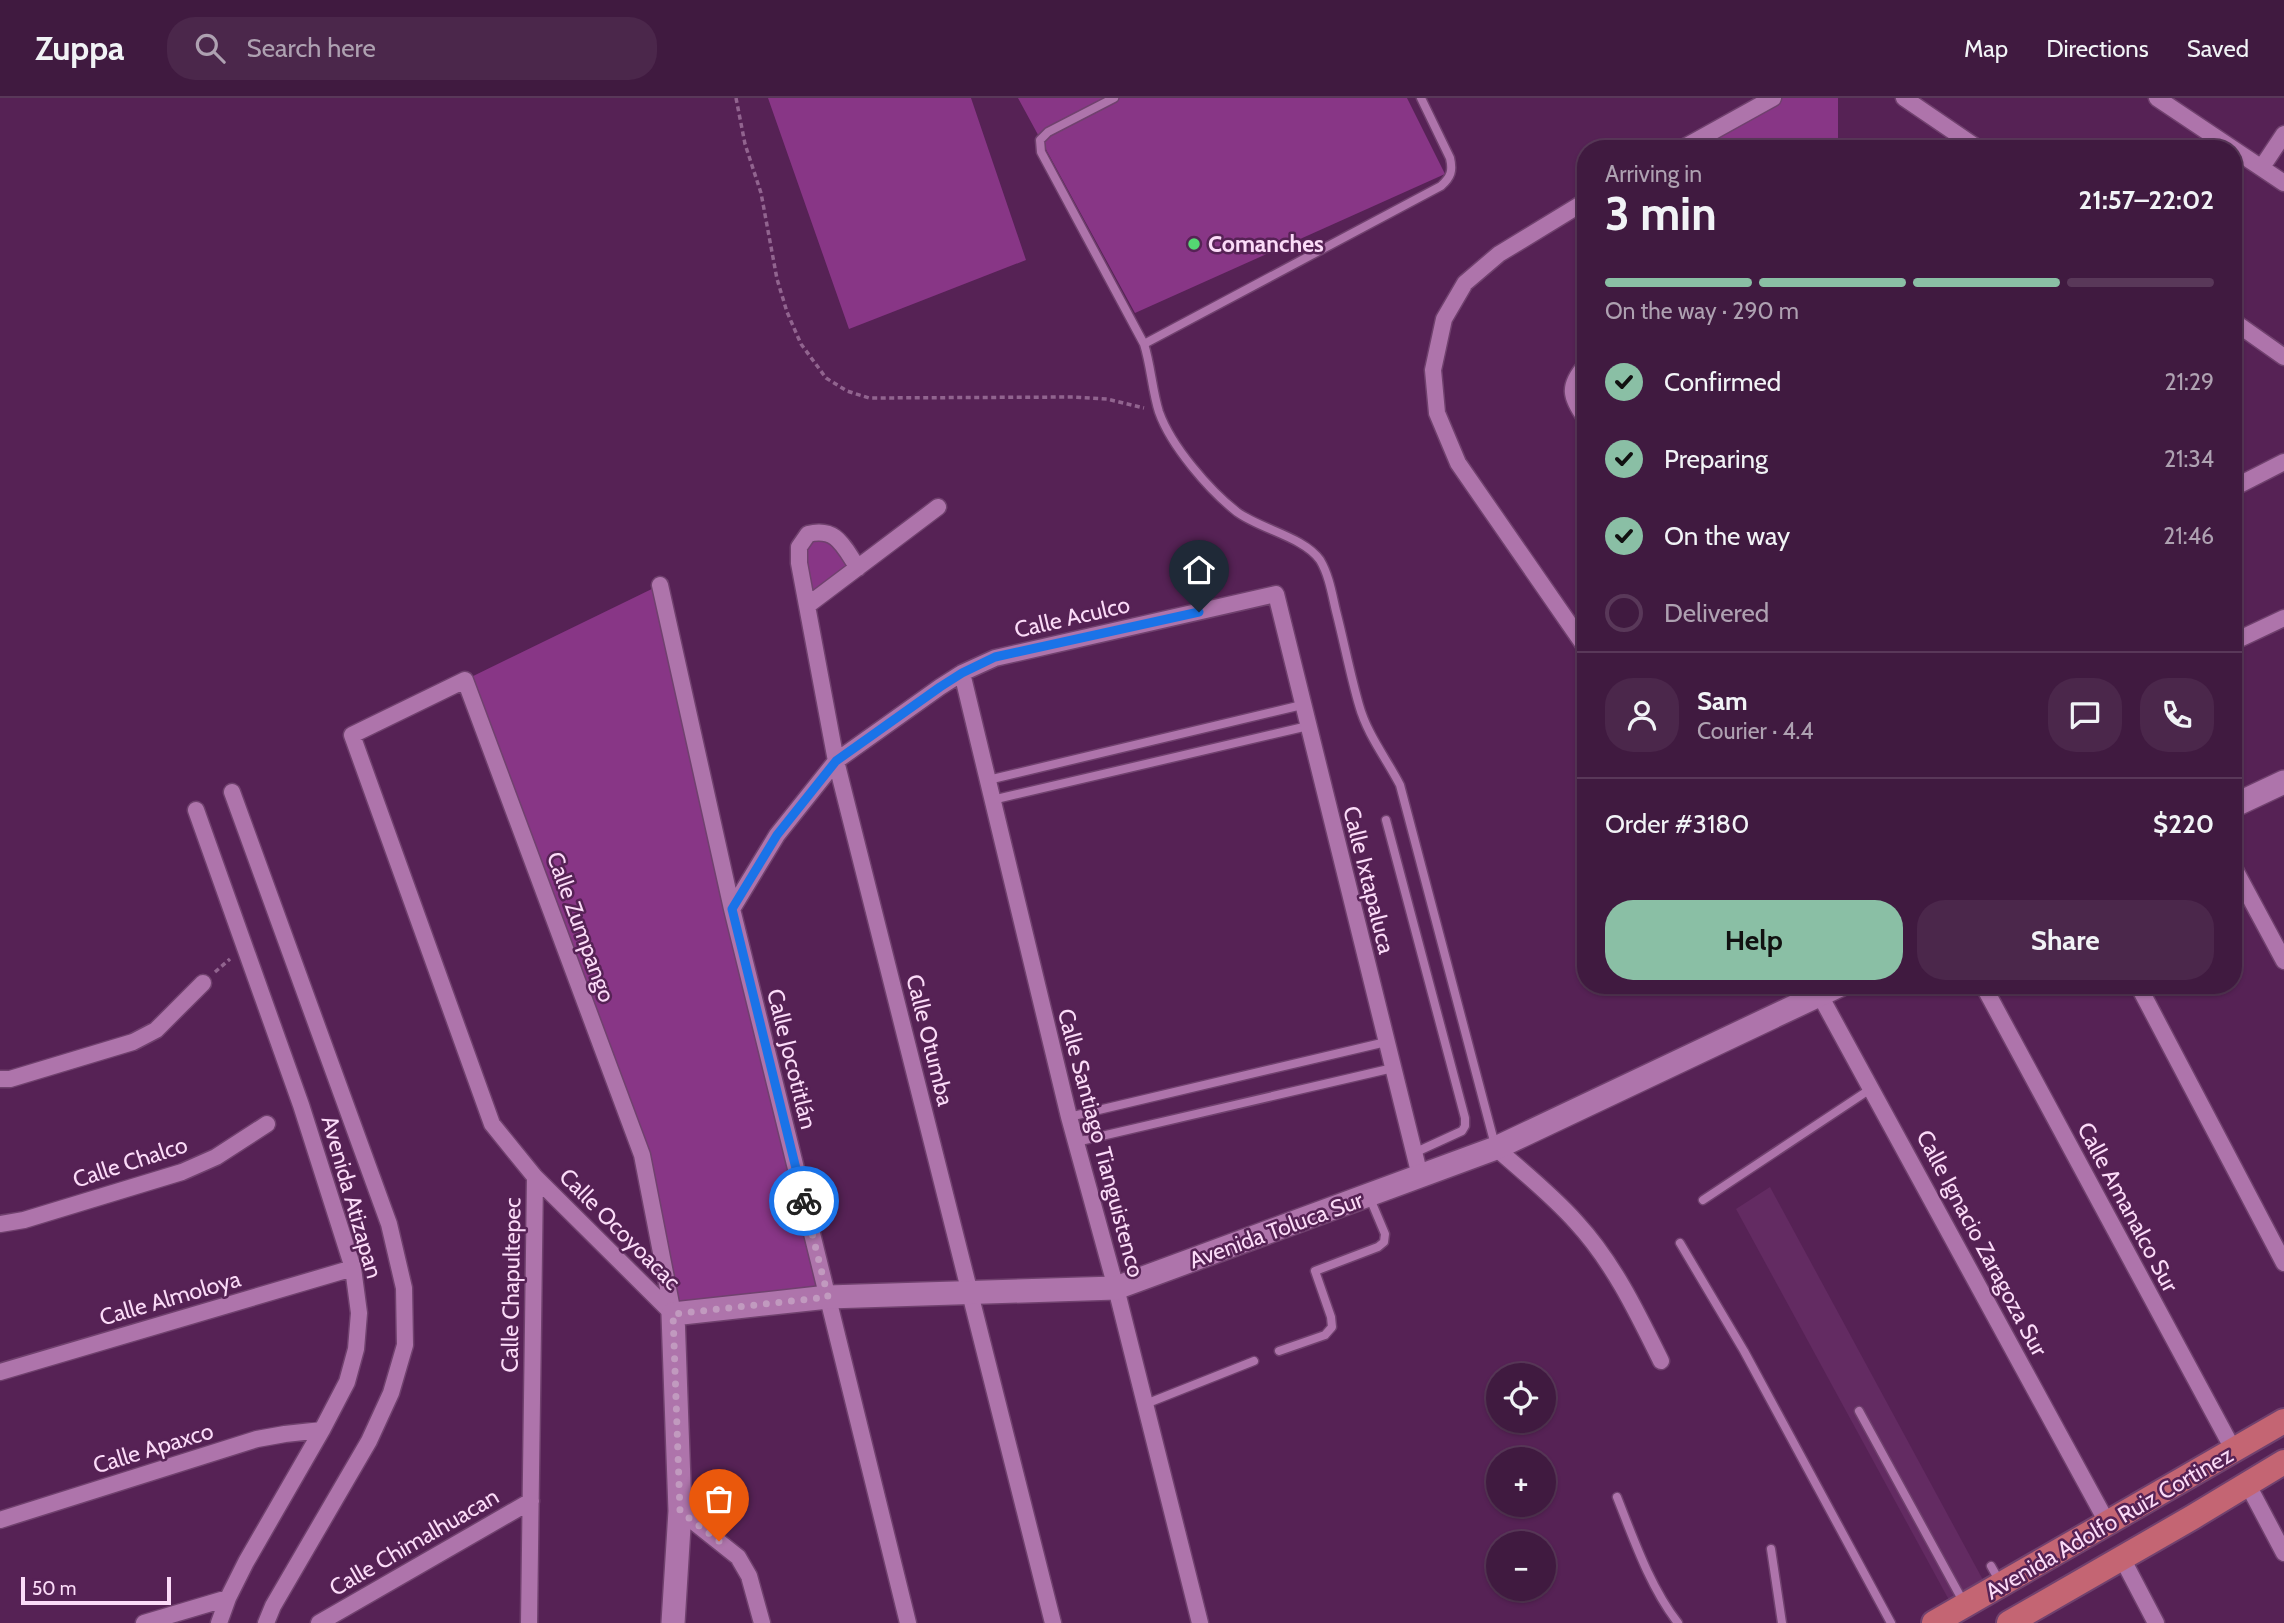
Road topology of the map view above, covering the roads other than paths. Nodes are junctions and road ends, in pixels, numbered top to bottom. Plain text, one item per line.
1 (1114, 98) edge
2 (1421, 98) edge
3 (1773, 98) edge
4 (1904, 98) edge
5 (2157, 98) edge
6 (2284, 134) edge
7 (1697, 140) edge
8 (1966, 140) edge
9 (2221, 140) edge
10 (2242, 154) edge
11 (2262, 167) junction
12 (2284, 183) edge
13 (1577, 206) edge
14 (2242, 328) edge
15 (1143, 344) junction
16 (2284, 358) edge
17 (1577, 375) edge
18 (1577, 405) edge
19 (2284, 462) edge
20 (2242, 483) edge
21 (938, 507) dead end
22 (858, 568) junction
23 (660, 585) dead end
24 (1276, 594) joint
25 (808, 605) junction
26 (2284, 618) edge
27 (1577, 635) edge
28 (2242, 638) edge
29 (962, 673) junction
30 (1302, 705) junction
31 (1308, 726) junction
32 (352, 734) joint
33 (836, 761) junction
34 (988, 780) junction
35 (2284, 782) edge
36 (232, 792) dead end
37 (992, 800) junction
38 (2242, 802) edge
39 (195, 810) dead end
40 (1386, 820) dead end
41 (2242, 883) edge
42 (732, 909) junction
43 (2284, 961) edge
44 (203, 982) road end
45 (1812, 994) edge
46 (1827, 994) edge
47 (1988, 994) edge
48 (2143, 994) edge
49 (1386, 1042) junction
50 (1393, 1068) junction
51 (0, 1079) edge
52 (1872, 1088) junction
53 (1069, 1117) junction
54 (267, 1124) dead end
55 (1076, 1142) junction
56 (1496, 1148) junction
57 (1414, 1153) junction
58 (1420, 1176) junction
59 (535, 1177) junction
60 (1369, 1196) junction
61 (1703, 1200) dead end
62 (0, 1224) edge
63 (1680, 1243) dead end
64 (2284, 1263) edge
65 (353, 1268) junction
66 (1116, 1288) junction
67 (970, 1291) junction
68 (828, 1297) junction
69 (673, 1314) junction
70 (1279, 1351) dead end
71 (1254, 1361) dead end
72 (1661, 1361) dead end
73 (0, 1372) edge
74 (1143, 1405) junction
75 (1859, 1411) dead end
76 (2284, 1421) edge
77 (322, 1430) junction
78 (2234, 1451) junction
79 (2284, 1462) edge
80 (2248, 1485) junction
81 (1617, 1497) dead end
82 (531, 1501) junction
83 (680, 1511) junction
84 (0, 1520) edge
85 (2108, 1524) junction
86 (1771, 1549) dead end
87 (2284, 1553) edge
88 (2122, 1558) junction
89 (228, 1598) junction
90 (1965, 1605) junction
91 (144, 1623) edge
92 (219, 1623) edge
93 (266, 1623) edge
94 (320, 1623) edge
95 (529, 1623) edge
96 (673, 1623) edge
97 (762, 1623) edge
98 (908, 1623) edge
99 (1053, 1623) edge
100 (1200, 1623) edge
101 (1678, 1623) edge
102 (1782, 1623) edge
103 (1891, 1623) edge
104 (1934, 1623) edge
105 (2009, 1623) edge
106 (2156, 1623) edge

1 - 15 lane
2 - 15 lane
3 - 7 street
4 - 8 street
5 - 9 street
6 - 11 street
10 - 11 street
11 - 12 street
13 - 27 street
14 - 16 street
15 - 56 lane
17 - 18 street
19 - 20 street
21 - 22 street
22 - 25 street
22 - 25 street, Calle Otumba
23 - 42 street, Calle Jocotitlán
24 - 29 street, Calle Aculco
24 - 30 street, Calle Ixtapaluca
25 - 33 street, Calle Otumba
26 - 28 street
29 - 33 street, Calle Aculco
29 - 34 street, Calle Santiago Tianguistenco
30 - 31 street, Calle Ixtapaluca
30 - 34 lane
31 - 37 lane
31 - 49 street, Calle Ixtapaluca
32 - 59 street, Calle Chapultepec
32 - 69 street, Calle Zumpango
33 - 42 street, Calle Aculco
33 - 67 street, Calle Otumba
34 - 37 street, Calle Santiago Tianguistenco
35 - 38 street
36 - 93 street
37 - 53 street, Calle Santiago Tianguistenco
39 - 65 street, Avenida Atizapan
40 - 57 lane
41 - 43 street
42 - 68 street, Calle Jocotitlán
44 - 51 street
45 - 56 street, Avenida Toluca Sur
46 - 52 street, Calle Ignacio Zaragoza Sur
47 - 78 street, Calle Amanalco Sur
48 - 64 street
49 - 50 street, Calle Ixtapaluca
49 - 53 lane
50 - 55 lane
50 - 57 street, Calle Ixtapaluca
52 - 61 lane
52 - 85 street, Calle Ignacio Zaragoza Sur
53 - 55 street, Calle Santiago Tianguistenco
54 - 62 street, Calle Chalco
55 - 66 street, Calle Santiago Tianguistenco
56 - 58 street, Avenida Toluca Sur
56 - 72 street
57 - 58 street, Calle Ixtapaluca
58 - 60 street, Avenida Toluca Sur
59 - 69 street, Calle Ocoyoacac
59 - 82 street, Calle Chapultepec
60 - 66 street, Avenida Toluca Sur
60 - 70 lane
63 - 103 lane
65 - 73 street, Calle Almoloya
65 - 77 street, Avenida Atizapan
66 - 67 street, Avenida Toluca Sur
66 - 74 street, Calle Santiago Tianguistenco
67 - 68 street, Avenida Toluca Sur
67 - 99 street, Calle Otumba
68 - 69 street, Avenida Toluca Sur
68 - 98 street, Calle Jocotitlán
69 - 83 street
71 - 74 lane
74 - 100 street, Calle Santiago Tianguistenco
75 - 90 lane
76 - 78 main road, Avenida Adolfo Ruiz Cortinez
77 - 84 street, Calle Apaxco
77 - 89 street, Avenida Atizapan
78 - 85 main road, Avenida Adolfo Ruiz Cortinez
79 - 80 main road, Avenida Adolfo Ruiz Cortinez
80 - 87 street
80 - 88 main road, Avenida Adolfo Ruiz Cortinez
81 - 101 lane
82 - 94 street, Calle Chimalhuacan
82 - 95 street, Calle Chapultepec
83 - 96 street
83 - 97 street
85 - 90 main road, Avenida Adolfo Ruiz Cortinez
86 - 102 lane
88 - 105 main road, Avenida Adolfo Ruiz Cortinez
88 - 106 street
89 - 91 street
89 - 92 street, Avenida Atizapan
90 - 104 main road, Avenida Adolfo Ruiz Cortinez

